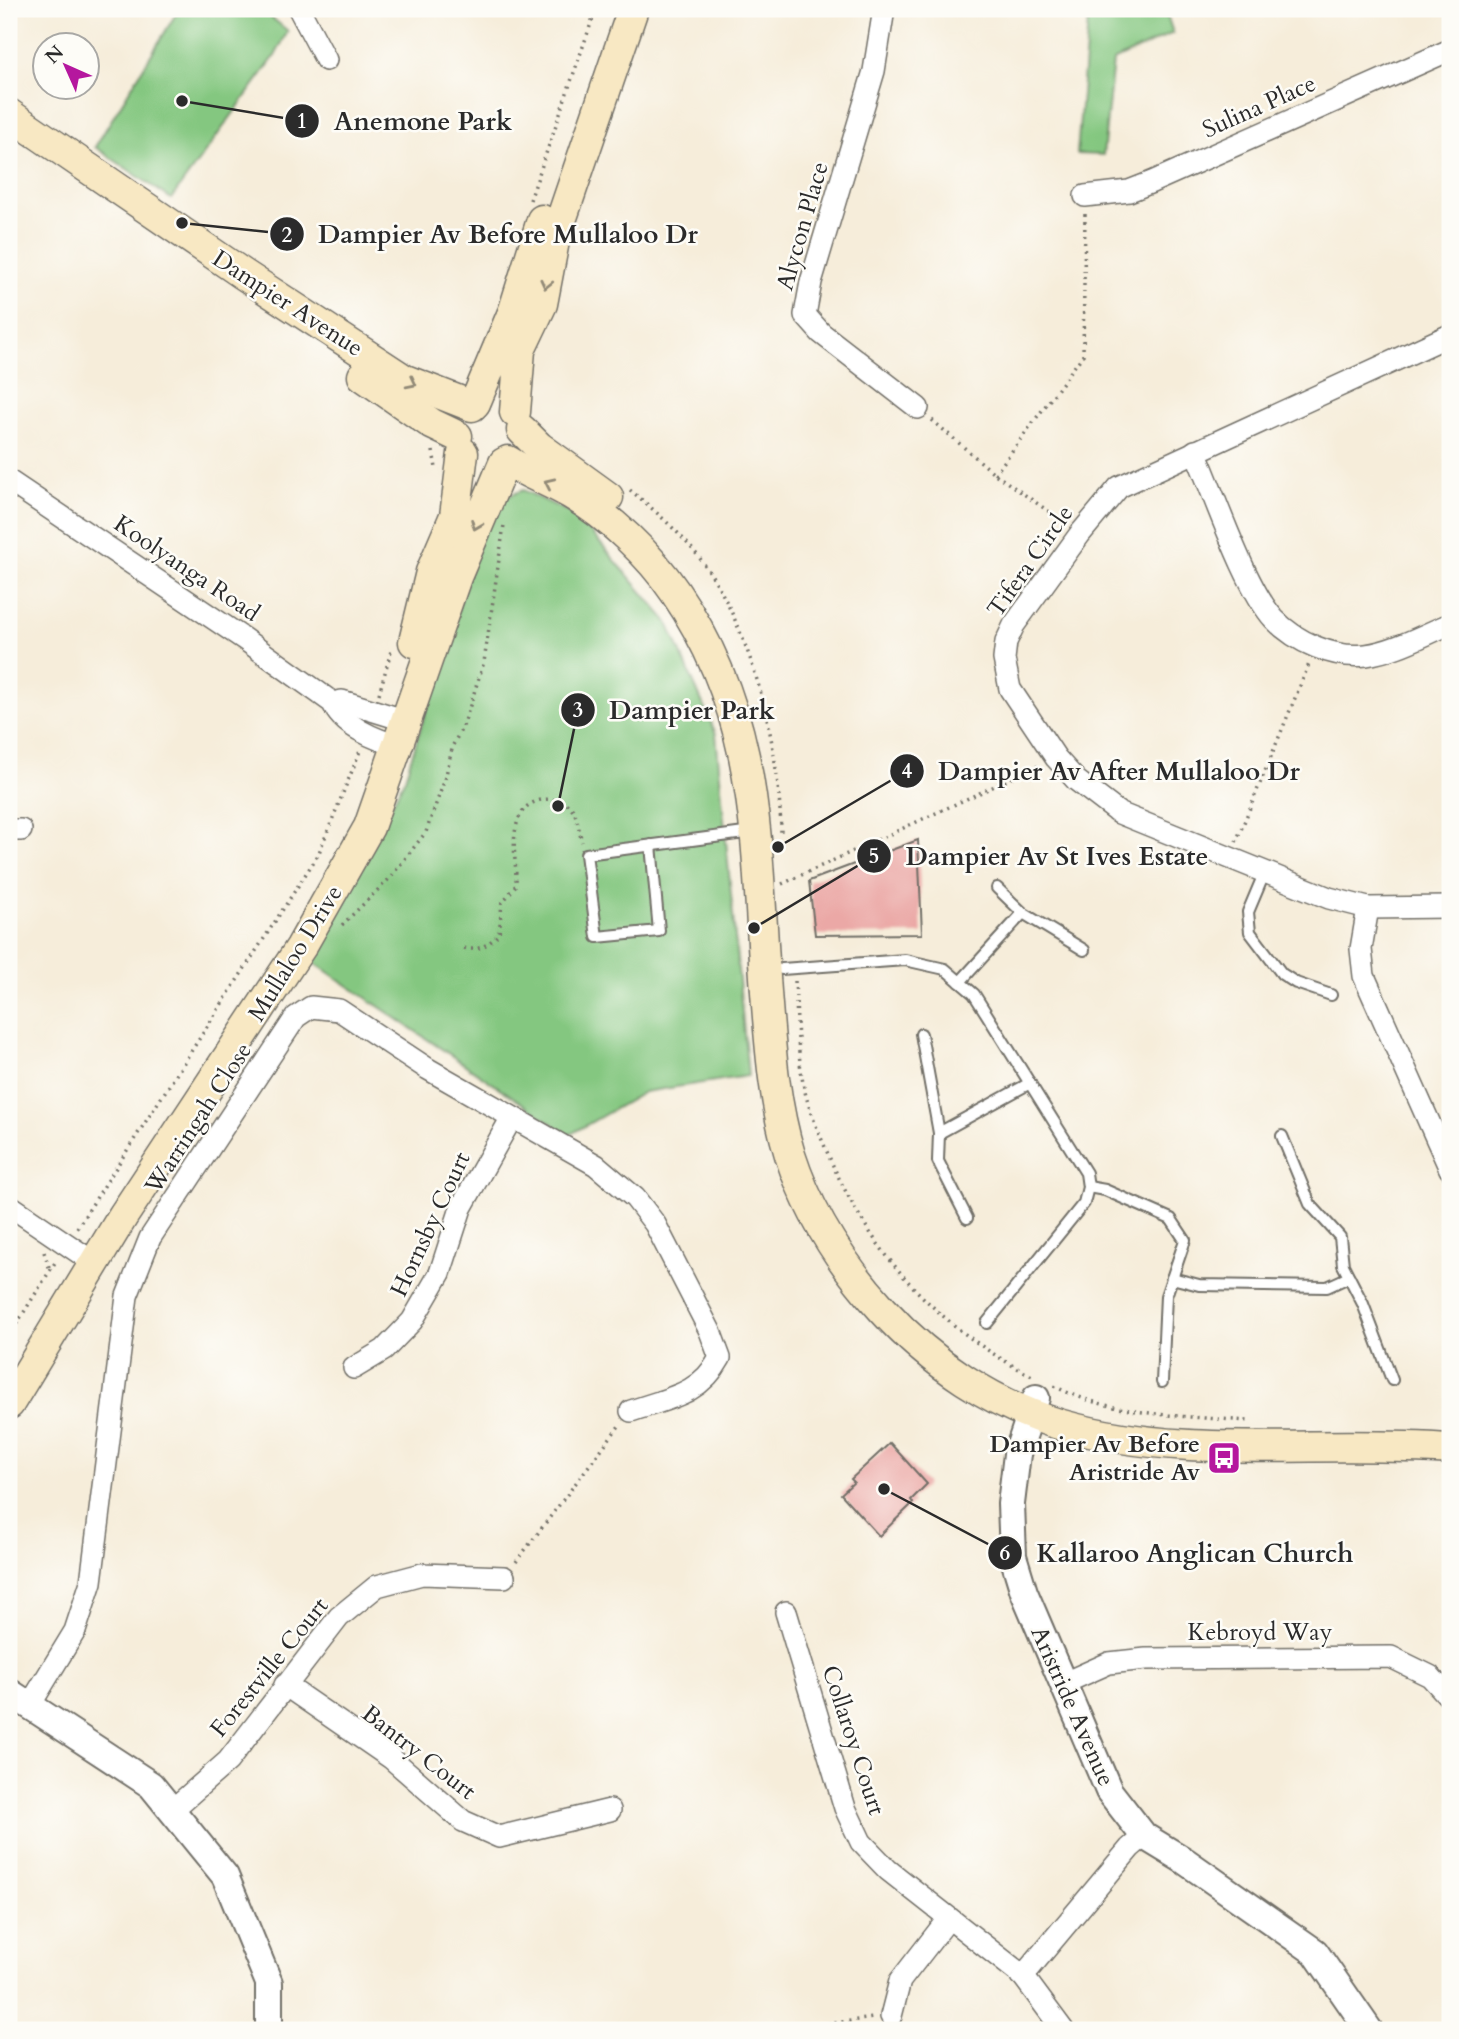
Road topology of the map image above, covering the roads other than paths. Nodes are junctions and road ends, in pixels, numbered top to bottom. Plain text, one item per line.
1 (299, 9) edge
2 (616, 9) edge
3 (633, 9) edge
4 (884, 9) edge
5 (1450, 50) edge
6 (326, 60) dead end
7 (9, 114) edge
8 (9, 135) edge
9 (1085, 197) road end
10 (1450, 335) edge
11 (474, 405) junction
12 (918, 408) road end
13 (519, 421) junction
14 (450, 445) junction
15 (1195, 451) junction
16 (506, 462) junction
17 (9, 481) edge
18 (1450, 624) edge
19 (387, 728) junction
20 (755, 832) junction
21 (651, 845) junction
22 (1264, 874) junction
23 (997, 888) dead end
24 (1450, 907) edge
25 (1368, 908) junction
26 (1023, 914) junction
27 (1084, 950) dead end
28 (782, 969) junction
29 (960, 982) junction
30 (1331, 995) dead end
31 (921, 1034) dead end
32 (1030, 1083) junction
33 (512, 1119) junction
34 (939, 1133) junction
35 (1282, 1136) dead end
36 (1450, 1169) edge
37 (1088, 1187) junction
38 (9, 1205) edge
39 (967, 1218) dead end
40 (80, 1253) junction
41 (1349, 1277) junction
42 (1172, 1278) junction
43 (987, 1323) dead end
44 (354, 1368) dead end
45 (9, 1369) edge
46 (1392, 1380) dead end
47 (1162, 1382) dead end
48 (9, 1404) edge
49 (1033, 1406) junction
50 (631, 1411) road end
51 (1450, 1434) edge
52 (1450, 1449) edge
53 (504, 1577) road end
54 (786, 1612) dead end
55 (1062, 1684) junction
56 (285, 1685) junction
57 (19, 1698) edge
58 (1450, 1698) edge
59 (610, 1810) dead end
60 (171, 1811) junction
61 (1144, 1836) junction
62 (948, 1919) junction
63 (1023, 1976) junction
64 (891, 2016) road end
65 (270, 2030) edge
66 (1063, 2030) edge
67 (1369, 2030) edge

1 - 6 street
2 - 11 main road
3 -> 13 main road
4 - 12 street, Alycon Place
5 - 9 street, Sulina Place
7 -> 11 main road, Dampier Avenue
8 - 14 main road, Dampier Avenue
10 - 15 street, Tifera Circle
11 - 13 main road
11 - 14 main road
13 - 16 main road
13 - 28 main road
14 - 16 main road
14 - 19 main road, Mullaloo Drive
15 - 18 street
15 - 22 street, Tifera Circle
16 -> 19 main road, Mullaloo Drive
20 -> 16 main road
17 - 19 street, Koolyanga Road
19 - 40 main road, Mullaloo Drive
20 - 21 lane
20 - 49 main road
21 - 21 lane
22 - 25 street, Tifera Circle
22 - 30 lane
23 - 26 lane
24 - 25 street, Tifera Circle
25 - 36 street
26 - 27 lane
26 - 29 lane
28 - 29 lane
28 - 49 main road
29 - 32 lane
31 - 34 lane
32 - 34 lane
32 - 37 lane
33 - 44 street, Hornsby Court
33 - 50 street, Warringah Close
33 - 57 street, Warringah Close
34 - 39 lane
35 - 41 lane
37 - 42 lane
37 - 43 lane
38 - 40 street
40 - 45 main road, Mullaloo Drive
40 - 48 main road, Mullaloo Drive
41 - 42 lane
41 - 46 lane
42 - 47 lane
49 - 51 main road
49 - 52 main road
49 - 55 street, Aristride Avenue
53 - 56 street, Forestville Court
54 - 62 street, Collaroy Court
55 - 58 street, Kebroyd Way
55 - 61 street, Aristride Avenue
56 - 59 street, Bantry Court
56 - 60 street, Forestville Court
57 - 60 street
60 - 65 street
61 - 63 street
61 - 67 street, Aristride Avenue
62 - 63 street, Collaroy Court
62 - 64 street
63 - 66 street, Collaroy Court

